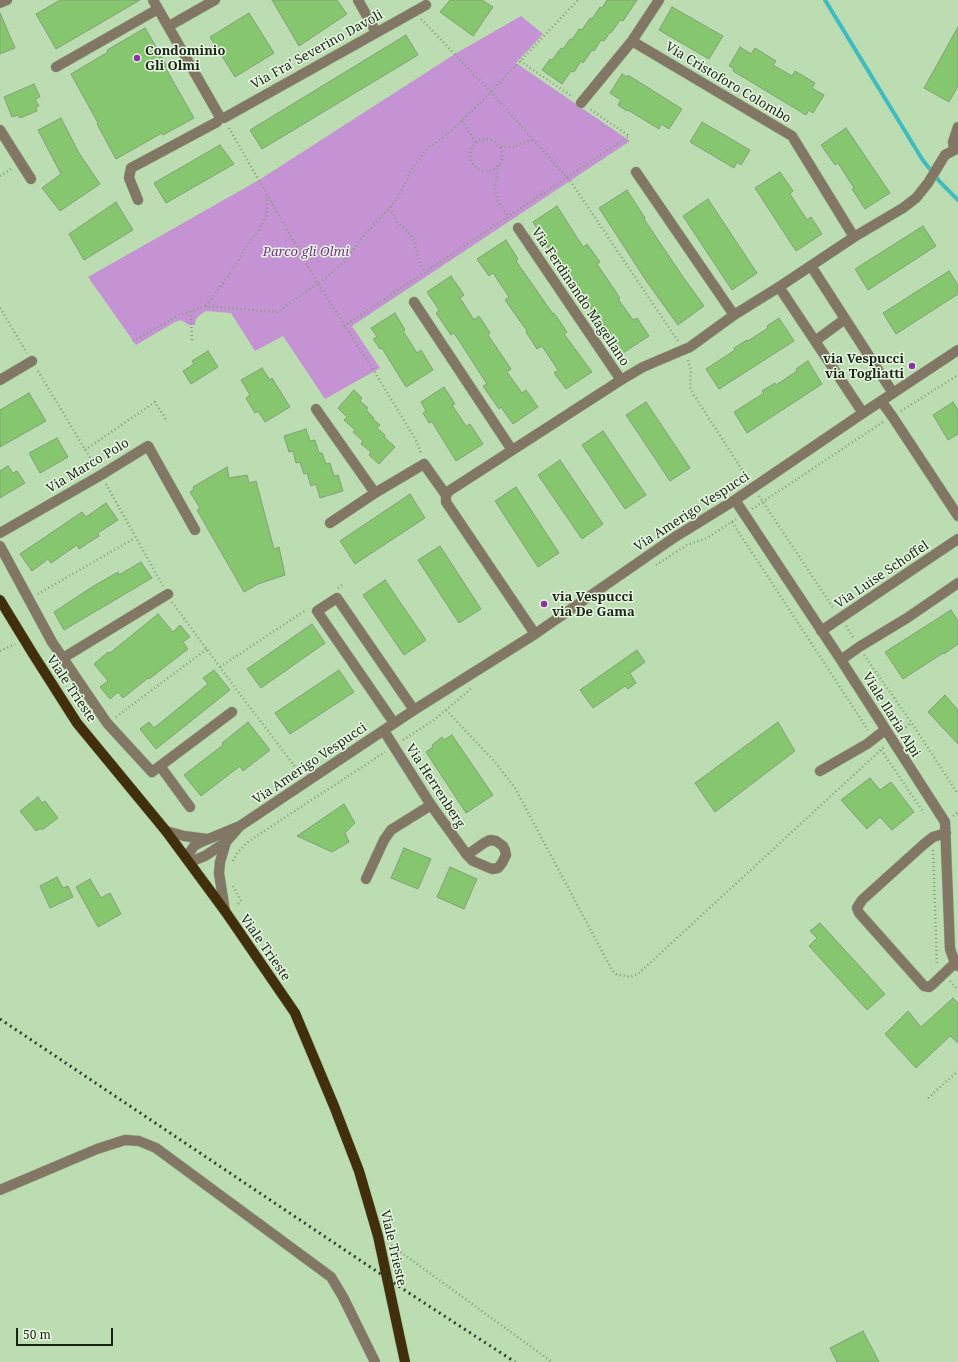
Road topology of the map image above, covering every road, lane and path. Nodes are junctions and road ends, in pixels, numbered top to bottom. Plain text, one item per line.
1 (7, 0) edge
2 (215, 0) edge
3 (358, 0) edge
4 (578, 0) edge
5 (659, 0) edge
6 (0, 3) edge
7 (156, 4) edge
8 (426, 5) dead end
9 (414, 11) junction
10 (168, 26) junction
11 (376, 32) junction
12 (632, 41) junction
13 (56, 67) dead end
14 (492, 92) junction
15 (581, 103) dead end
16 (222, 117) junction
17 (462, 121) junction
18 (958, 127) edge
19 (0, 130) edge
20 (626, 138) dead end
21 (534, 140) junction
22 (476, 142) junction
23 (501, 148) junction
24 (956, 149) edge
25 (500, 164) junction
26 (636, 172) dead end
27 (567, 178) junction
28 (31, 179) dead end
29 (266, 194) junction
30 (138, 200) dead end
31 (391, 206) junction
32 (509, 216) junction
33 (518, 228) dead end
34 (854, 237) junction
35 (812, 266) junction
36 (425, 272) junction
37 (318, 284) junction
38 (779, 287) junction
39 (414, 302) dead end
40 (206, 306) junction
41 (0, 308) edge
42 (191, 311) junction
43 (734, 315) junction
44 (845, 319) junction
45 (344, 326) junction
46 (133, 341) dead end
47 (816, 341) junction
48 (192, 343) dead end
49 (684, 350) junction
50 (958, 350) edge
51 (32, 361) junction
52 (958, 375) edge
53 (0, 380) edge
54 (620, 380) junction
55 (894, 393) junction
56 (881, 401) junction
57 (316, 409) dead end
58 (863, 413) junction
59 (892, 416) junction
60 (167, 421) dead end
61 (86, 450) junction
62 (512, 450) junction
63 (424, 464) junction
64 (101, 475) junction
65 (754, 488) junction
66 (375, 493) junction
67 (446, 496) junction
68 (735, 500) junction
69 (763, 502) junction
70 (744, 514) junction
71 (958, 516) edge
72 (732, 522) junction
73 (330, 523) dead end
74 (195, 530) dead end
75 (0, 533) edge
76 (135, 538) junction
77 (958, 539) edge
78 (0, 546) edge
79 (654, 567) dead end
80 (958, 583) edge
81 (343, 584) dead end
82 (337, 589) dead end
83 (168, 594) junction
84 (29, 599) junction
85 (0, 600) edge
86 (312, 606) dead end
87 (841, 619) junction
88 (821, 631) junction
89 (535, 634) junction
90 (24, 640) junction
91 (859, 647) junction
92 (207, 649) junction
93 (0, 651) edge
94 (63, 658) junction
95 (841, 660) junction
96 (220, 667) junction
97 (477, 685) dead end
98 (414, 710) junction
99 (446, 710) junction
100 (232, 712) dead end
101 (107, 723) junction
102 (394, 724) junction
103 (885, 730) junction
104 (384, 731) junction
105 (868, 744) junction
106 (394, 746) junction
107 (881, 750) dead end
108 (160, 766) junction
109 (820, 771) dead end
110 (307, 781) junction
111 (958, 794) edge
112 (431, 804) junction
113 (190, 807) dead end
114 (924, 813) dead end
115 (240, 826) junction
116 (166, 831) junction
117 (946, 833) junction
118 (209, 840) junction
119 (226, 842) junction
120 (927, 842) junction
121 (467, 855) dead end
122 (186, 858) junction
123 (232, 867) dead end
124 (366, 879) dead end
125 (232, 881) dead end
126 (226, 913) junction
127 (957, 963) edge
128 (938, 979) junction
129 (958, 990) edge
130 (958, 1071) edge
131 (928, 1098) dead end
132 (0, 1190) edge
133 (378, 1236) junction
134 (375, 1362) edge
135 (405, 1362) edge
136 (552, 1362) edge

1 - 6 street
2 - 10 street
3 - 11 street
4 - 14 path
5 - 12 street
7 - 10 street
7 - 13 street
8 - 9 street, Via Fra' Severino Davoli
9 - 11 street, Via Fra' Severino Davoli
9 - 14 path
10 - 16 street
11 - 16 street, Via Fra' Severino Davoli
12 - 15 street
12 - 34 street, Via Cristoforo Colombo
14 - 17 path
14 - 21 path
16 - 29 path
16 - 30 street, Via Fra' Severino Davoli
17 - 22 path
17 - 31 path
18 - 24 street
19 - 28 street
20 - 27 path
21 - 23 path
21 - 27 path
22 - 23 path
22 - 25 path
23 - 25 path
24 - 34 street
25 - 32 path
26 - 43 street
27 - 32 path
27 - 49 path
29 - 37 path
29 - 40 path
31 - 36 path
31 - 37 path
32 - 36 path
33 - 54 street, Via Ferdinando Magellano
34 - 35 street
35 - 38 street
35 - 44 street
36 - 45 path
37 - 40 path
37 - 45 path
38 - 43 street
38 - 47 street
39 - 62 street
40 - 42 path
41 - 51 path
42 - 46 path
42 - 48 path
43 - 49 street
44 - 47 street
44 - 55 street
45 - 63 path
47 - 58 street
49 - 54 street
49 - 65 path
50 - 55 street, Via Amerigo Vespucci
51 - 53 street
51 - 61 path
52 - 59 path
54 - 62 street
55 - 56 street, Via Amerigo Vespucci
56 - 58 street, Via Amerigo Vespucci
56 - 59 street
57 - 66 street
58 - 65 street, Via Amerigo Vespucci
59 - 69 path
59 - 71 street
60 - 61 path
61 - 64 path
62 - 67 street
63 - 66 street
63 - 67 street
64 - 74 street, Via Marco Polo
64 - 75 street, Via Marco Polo
64 - 76 path
65 - 68 street, Via Amerigo Vespucci
65 - 69 path
66 - 73 street
67 - 89 street
68 - 70 street, Viale Ilaria Alpi
68 - 89 street, Via Amerigo Vespucci
69 - 70 path
69 - 87 path
70 - 72 path
70 - 88 street, Viale Ilaria Alpi
72 - 79 path
72 - 105 path
76 - 83 path
76 - 84 path
77 - 87 street, Via Luise Schoffel
78 - 84 street
80 - 91 street
81 - 82 path
83 - 92 path
83 - 94 street
84 - 94 street
85 - 90 main road, Viale Trieste
86 - 96 path
87 - 88 street, Via Luise Schoffel
87 - 91 path
88 - 95 street, Viale Ilaria Alpi
89 - 98 street, Via Amerigo Vespucci
90 - 93 path
90 - 116 main road, Viale Trieste
91 - 95 street
91 - 111 path
92 - 96 path
92 - 101 path
94 - 101 street
95 - 103 street, Viale Ilaria Alpi
96 - 110 path
97 - 99 path
98 - 102 street, Via Amerigo Vespucci
98 - 102 street
99 - 105 path
99 - 106 path
100 - 108 street
101 - 108 street
102 - 104 street, Via Amerigo Vespucci
103 - 105 street
103 - 117 street, Viale Ilaria Alpi
104 - 106 street, Via Herrenberg
104 - 110 street, Via Amerigo Vespucci
105 - 109 street
106 - 112 street, Via Herrenberg
106 - 123 path
107 - 114 path
108 - 113 street
110 - 115 street, Via Amerigo Vespucci
112 - 121 street, Via Herrenberg
112 - 124 street
115 - 118 street, Via Amerigo Vespucci
115 - 119 street, Via Amerigo Vespucci
116 - 118 street
116 - 122 main road, Viale Trieste
117 - 120 street
117 - 127 street, Viale Ilaria Alpi
118 - 122 street, Via Amerigo Vespucci
119 - 122 street, Via Amerigo Vespucci
119 - 126 street, Via Amerigo Vespucci
120 - 128 path
120 - 128 street
122 - 126 main road, Viale Trieste
125 - 126 path
126 - 133 main road, Viale Trieste
127 - 128 street
128 - 129 path
130 - 131 path
132 - 134 street
133 - 135 main road, Viale Trieste
133 - 136 path

